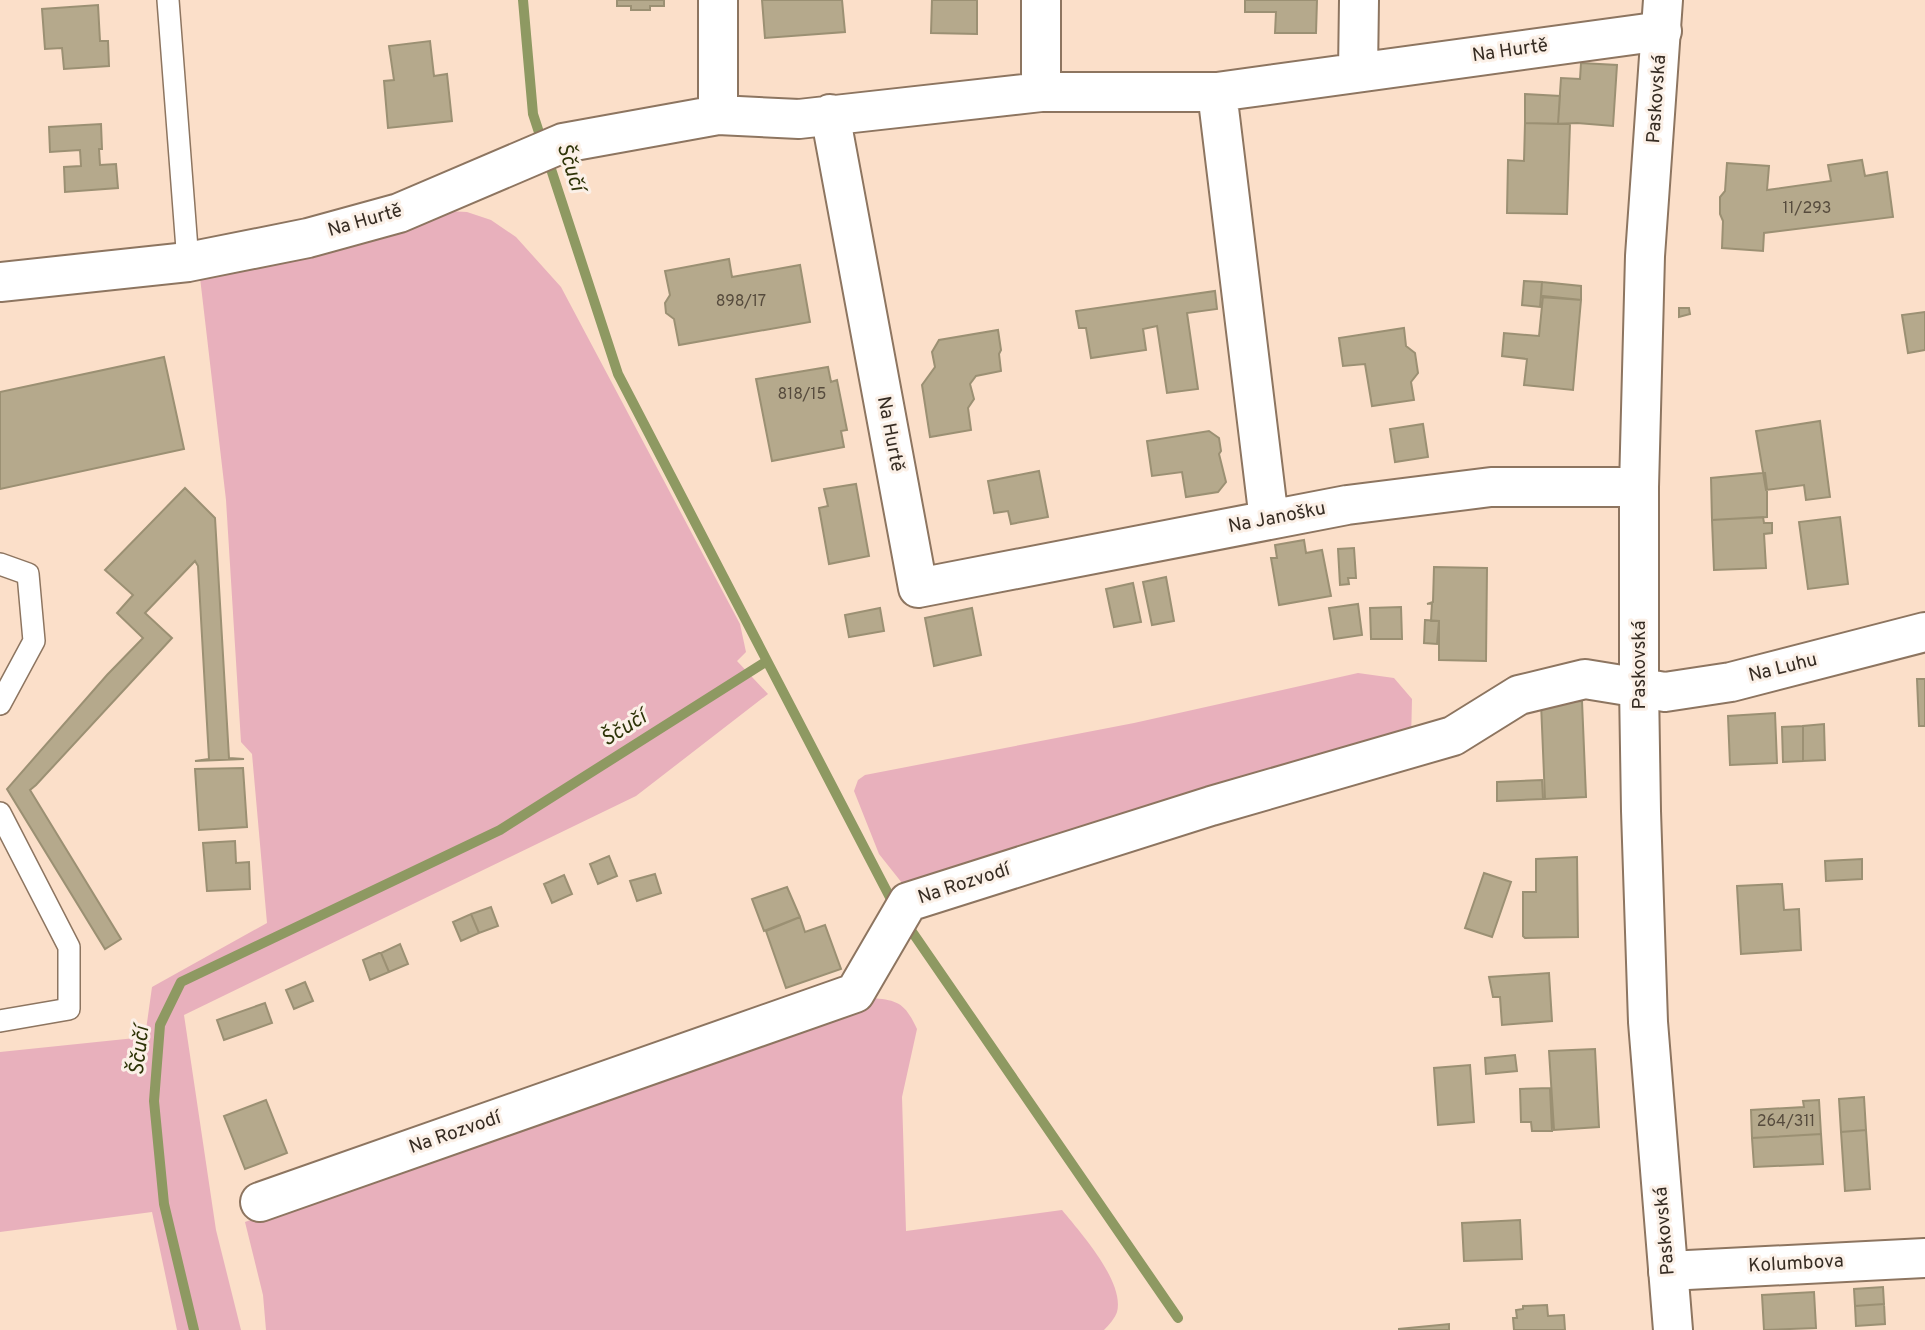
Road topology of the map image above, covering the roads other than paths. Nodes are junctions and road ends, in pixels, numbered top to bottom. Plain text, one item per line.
1 (168, 0) edge
2 (718, 0) edge
3 (1041, 0) edge
4 (1359, 0) edge
5 (1663, 15) edge
6 (1358, 72) junction
7 (1041, 92) junction
8 (1217, 92) junction
9 (830, 114) junction
10 (718, 115) junction
11 (188, 262) junction
12 (0, 282) edge
13 (1639, 488) junction
14 (1269, 520) junction
15 (0, 564) edge
16 (918, 588) joint
17 (1925, 632) edge
18 (1639, 686) junction
19 (0, 704) edge
20 (0, 813) edge
21 (0, 1021) edge
22 (260, 1202) dead end
23 (1925, 1258) edge
24 (1668, 1271) junction
25 (1673, 1330) edge

1 - 11 lane
2 - 10 street
3 - 7 street
4 - 6 street
5 - 6 street, Na Hurtě
5 - 13 street, Paskovská
6 - 8 street, Na Hurtě
7 - 8 street, Na Hurtě
7 - 9 street, Na Hurtě
8 - 14 street
9 - 10 street, Na Hurtě
9 - 16 street, Na Hurtě
10 - 11 street, Na Hurtě
11 - 12 street, Na Hurtě
13 - 14 street, Na Janošku
13 - 18 street, Paskovská
14 - 16 street, Na Janošku
15 - 19 lane
17 - 18 street, Na Luhu
18 - 22 street, Na Rozvodí
18 - 24 street, Paskovská
20 - 21 lane
23 - 24 street, Kolumbova
24 - 25 street, Paskovská

